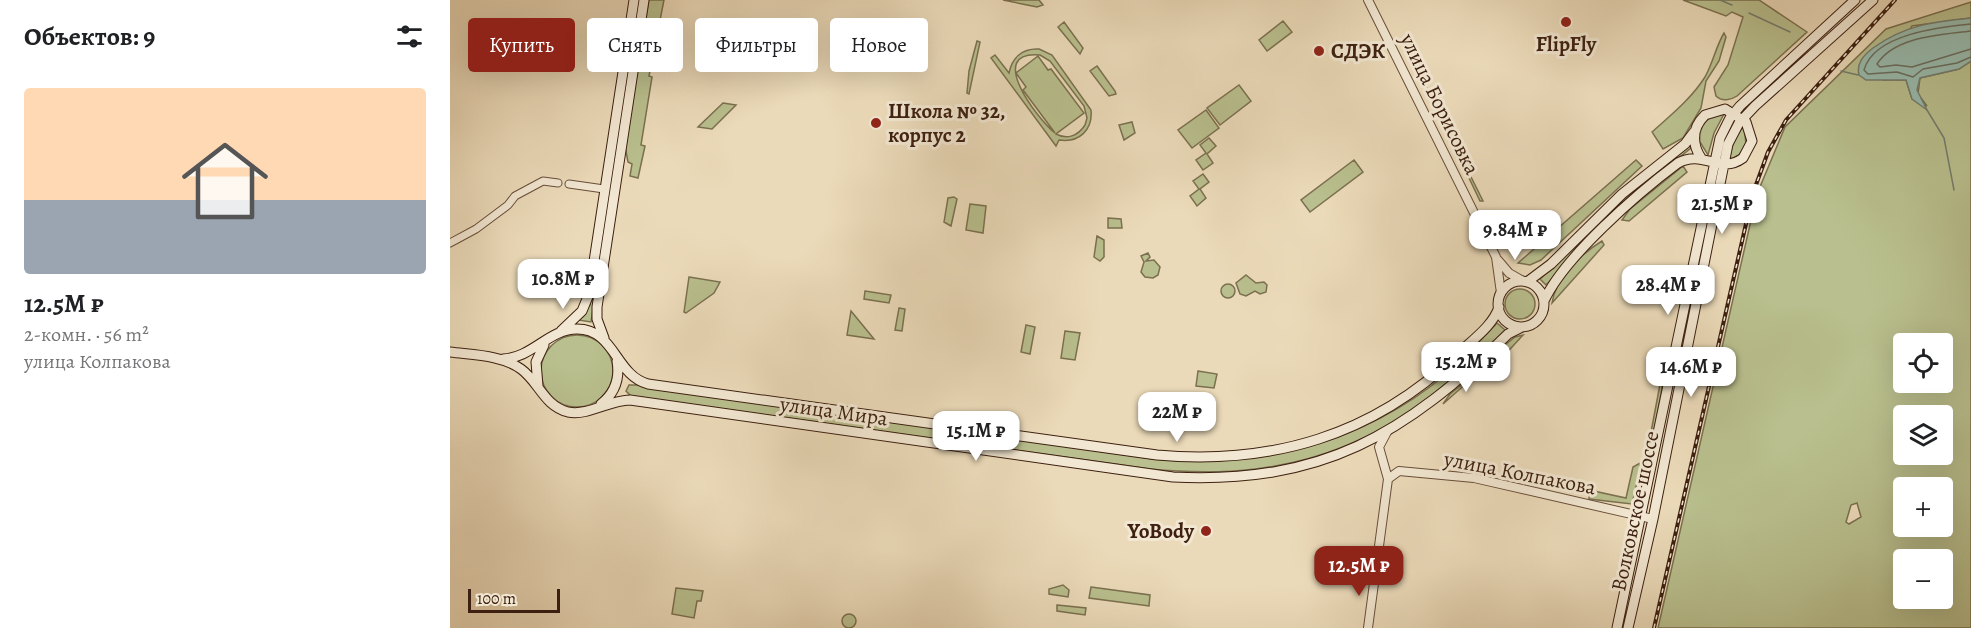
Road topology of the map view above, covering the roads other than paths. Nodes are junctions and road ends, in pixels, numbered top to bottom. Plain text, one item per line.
1 (634, 0) edge
2 (644, 0) edge
3 (1368, 0) edge
4 (1855, 0) edge
5 (1873, 0) edge
6 (1739, 115) junction
7 (1694, 132) junction
8 (1701, 158) junction
9 (1717, 163) junction
10 (558, 183) dead end
11 (569, 184) dead end
12 (604, 189) junction
13 (450, 243) edge
14 (1496, 257) junction
15 (1525, 281) junction
16 (1501, 293) junction
17 (1544, 301) junction
18 (1499, 308) junction
19 (1521, 327) junction
20 (551, 338) junction
21 (609, 345) junction
22 (450, 352) edge
23 (498, 359) junction
24 (542, 394) junction
25 (599, 406) junction
26 (1388, 432) junction
27 (1358, 446) junction
28 (1380, 454) junction
29 (1385, 464) junction
30 (1399, 471) junction
31 (1388, 479) junction
32 (1640, 516) junction
33 (1653, 519) junction
34 (1368, 628) edge
35 (1617, 628) edge
36 (1628, 628) edge

1 - 12 main road
2 - 21 main road
3 - 14 street, улица Борисовка
4 - 6 main road, Волковское шоссе
5 - 6 main road, Волковское шоссе
6 - 7 main road
6 - 9 main road, Волковское шоссе
6 - 9 main road
7 - 8 main road
7 - 15 main road
8 - 9 main road
8 - 17 main road
9 - 32 main road, Волковское шоссе
9 - 33 main road, Волковское шоссе
10 - 13 street
11 - 12 street
12 - 20 main road
14 - 15 street, улица Борисовка
14 - 16 street, улица Борисовка
15 - 16 main road
15 - 17 main road
16 - 18 main road
17 - 19 main road
18 - 19 main road
18 - 21 main road, улица Мира
19 - 26 main road, улица Мира
20 - 21 main road, улица Мира
20 - 23 main road, улица Мира
20 - 24 main road
21 - 25 main road
22 - 23 main road, улица Мира
23 - 24 main road, улица Мира
24 - 25 main road, улица Мира
25 - 27 main road, улица Мира
26 - 27 main road, улица Мира
26 - 28 street
27 - 28 street
28 - 29 street
29 - 30 street
29 - 31 street
30 - 31 street
30 - 32 street, улица Колпакова
31 - 34 street
32 - 33 street, улица Колпакова
32 - 35 main road, Волковское шоссе
33 - 36 main road, Волковское шоссе

